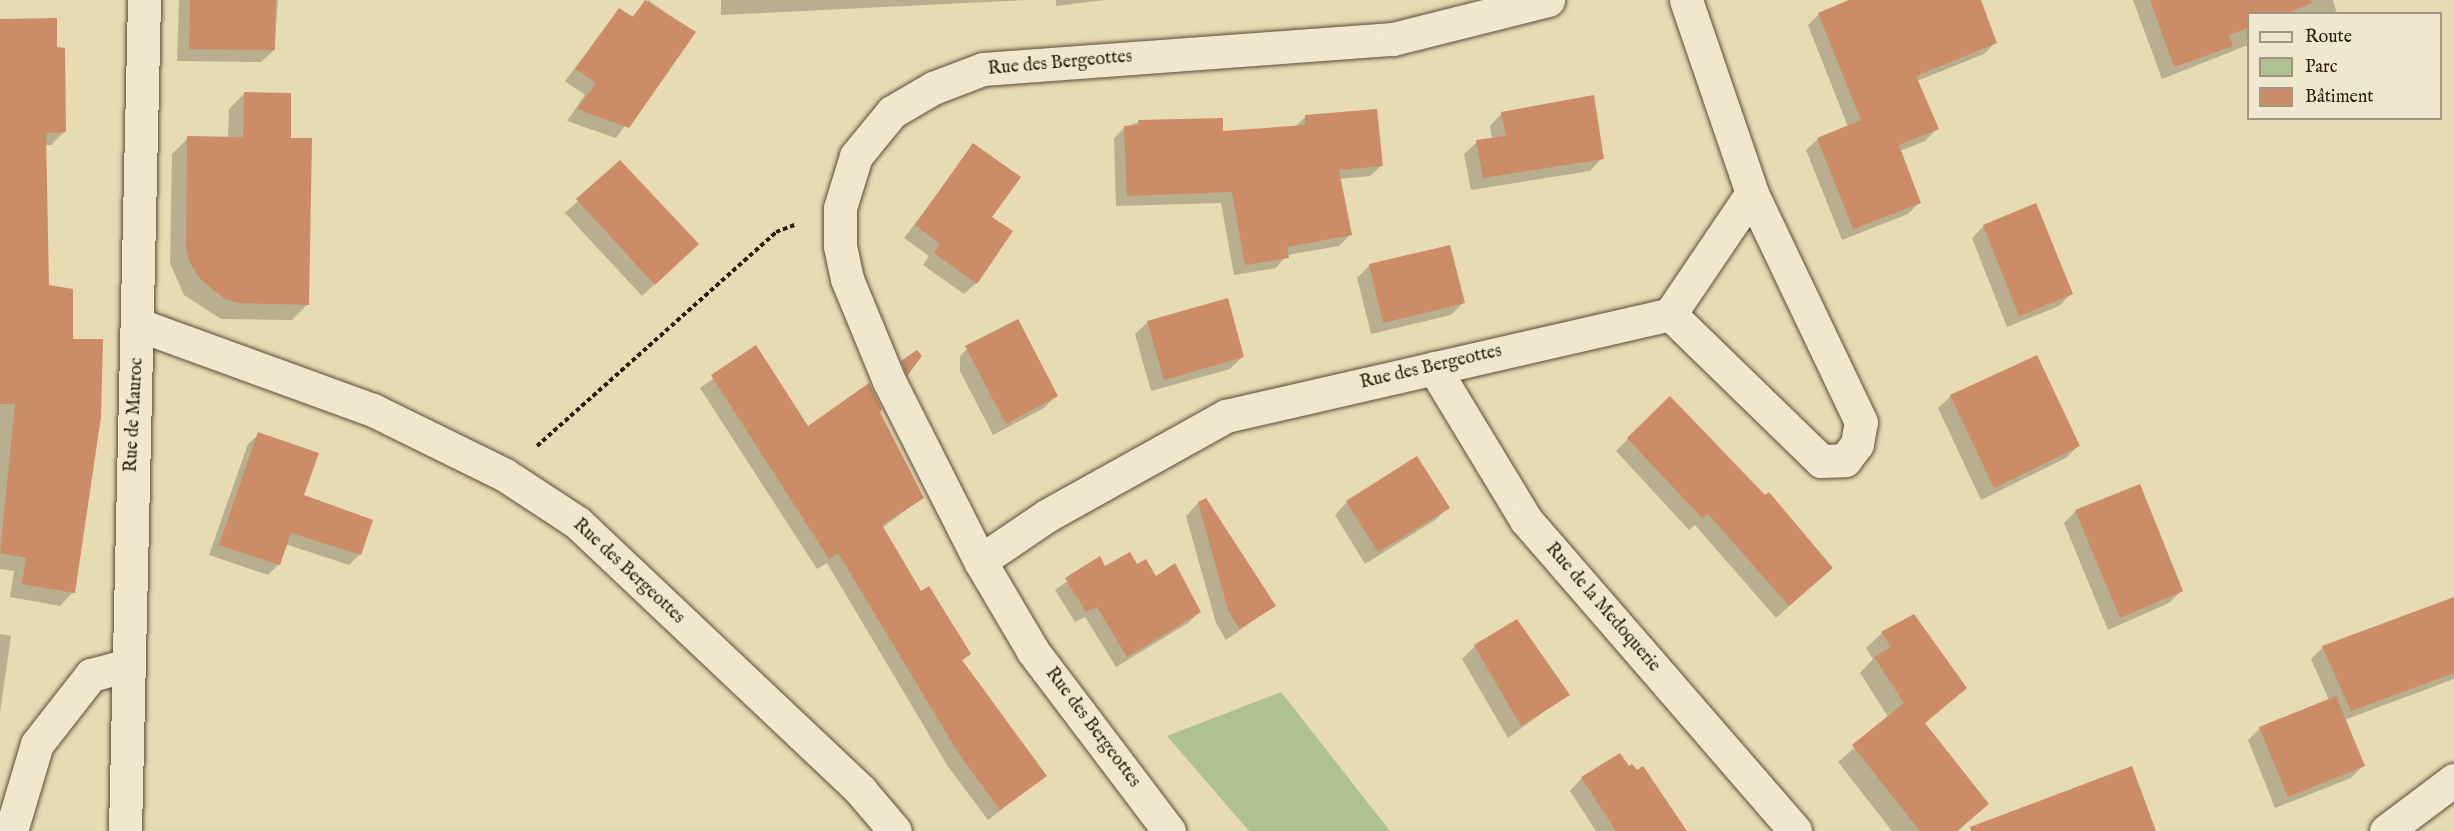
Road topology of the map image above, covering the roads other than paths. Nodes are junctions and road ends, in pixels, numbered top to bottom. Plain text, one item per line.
1 (144, 0) edge
2 (1548, 0) edge
3 (1686, 0) edge
4 (1752, 193) junction
5 (1670, 314) junction
6 (139, 326) junction
7 (1434, 368) junction
8 (980, 561) junction
9 (129, 665) junction
10 (2454, 780) edge
11 (11, 831) edge
12 (125, 831) edge
13 (895, 831) edge
14 (1169, 831) edge
15 (1795, 831) edge
16 (2385, 831) edge

1 - 6 street, Rue de Mauroc
2 - 8 street, Rue des Bergeottes
3 - 4 street
4 - 5 street
4 - 5 street
5 - 7 street, Rue des Bergeottes
6 - 9 street, Rue de Mauroc
6 - 13 street, Rue des Bergeottes
7 - 8 street, Rue des Bergeottes
7 - 15 street, Rue de la Medoquerie
8 - 14 street, Rue des Bergeottes
9 - 11 street
9 - 12 street, Rue de Mauroc
10 - 16 street

